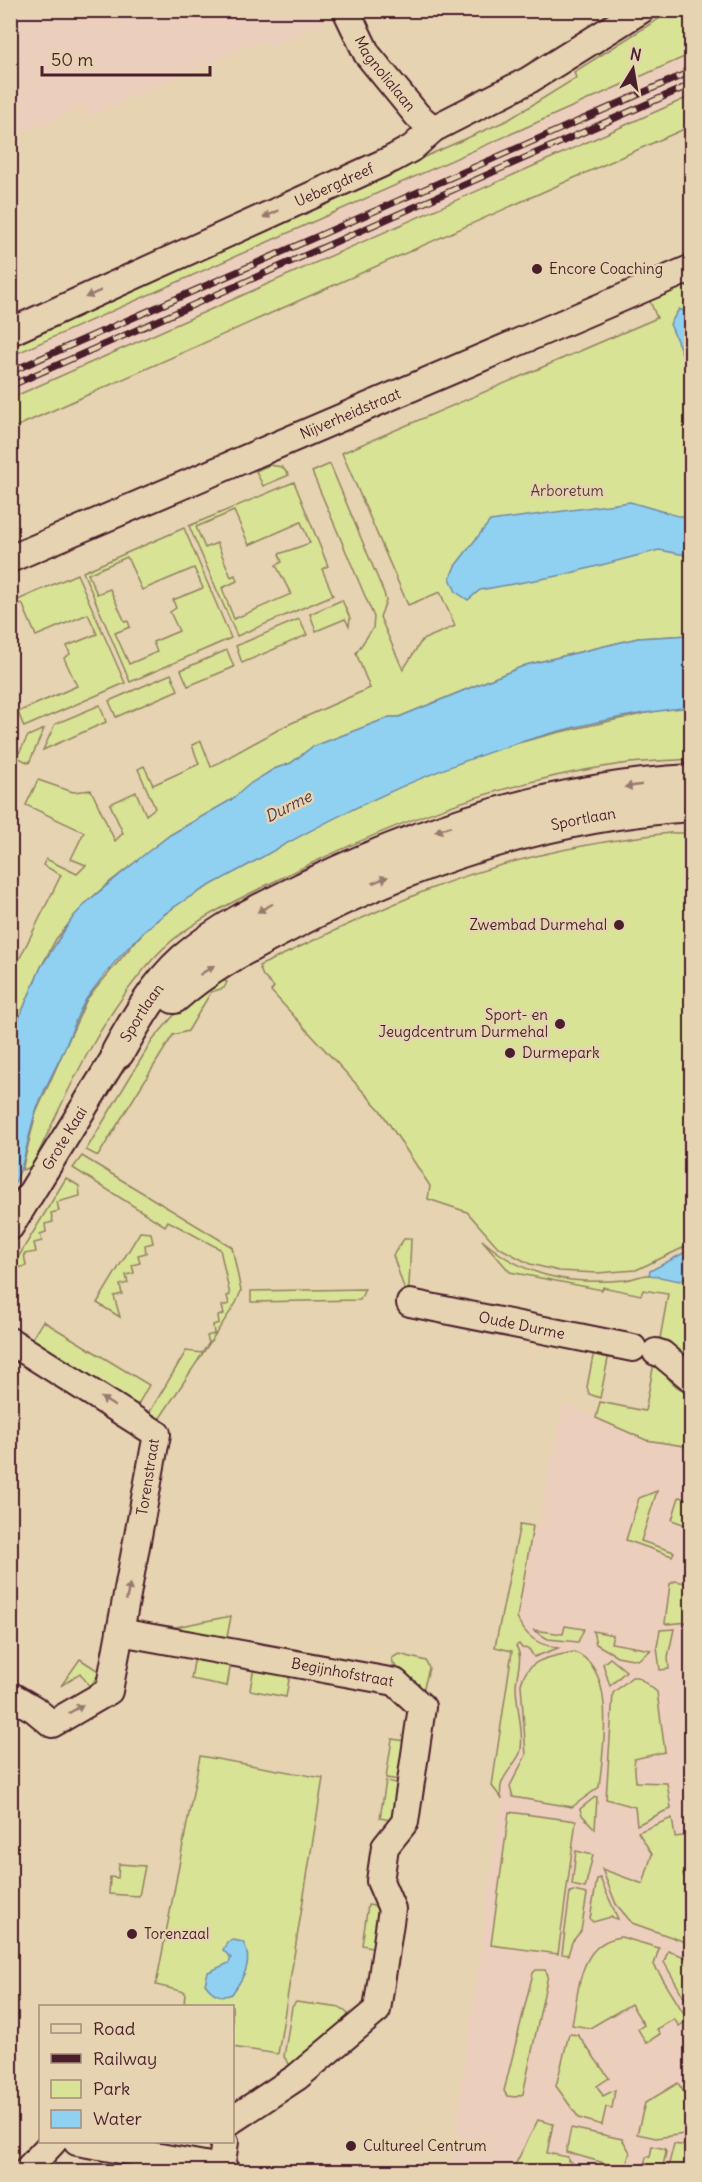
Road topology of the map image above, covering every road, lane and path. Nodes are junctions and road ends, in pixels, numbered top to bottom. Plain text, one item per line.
1 (346, 10) edge
2 (640, 10) edge
3 (434, 129) junction
4 (692, 268) edge
5 (10, 332) edge
6 (10, 559) edge
7 (692, 781) edge
8 (692, 805) edge
9 (118, 1052) junction
10 (10, 1227) edge
11 (410, 1303) dead end
12 (10, 1341) edge
13 (692, 1378) edge
14 (120, 1632) junction
15 (10, 1695) edge
16 (234, 2119) edge
17 (52, 2143) edge
18 (82, 2143) edge
19 (225, 2143) edge
20 (224, 2170) edge
21 (25, 2172) edge

1 - 3 street, Magnolialaan
2 - 3 street, Uebergdreef
3 -> 5 street, Uebergdreef
4 - 6 street, Nijverheidstraat
7 -> 9 main road, Sportlaan
9 -> 8 main road, Sportlaan
9 - 10 street, Grote Kaai
11 - 13 street, Oude Durme
14 -> 12 street, Torenstraat
15 -> 14 street, Torenstraat
14 - 16 street, Begijnhofstraat
17 - 21 street
18 - 20 street
19 - 20 street

